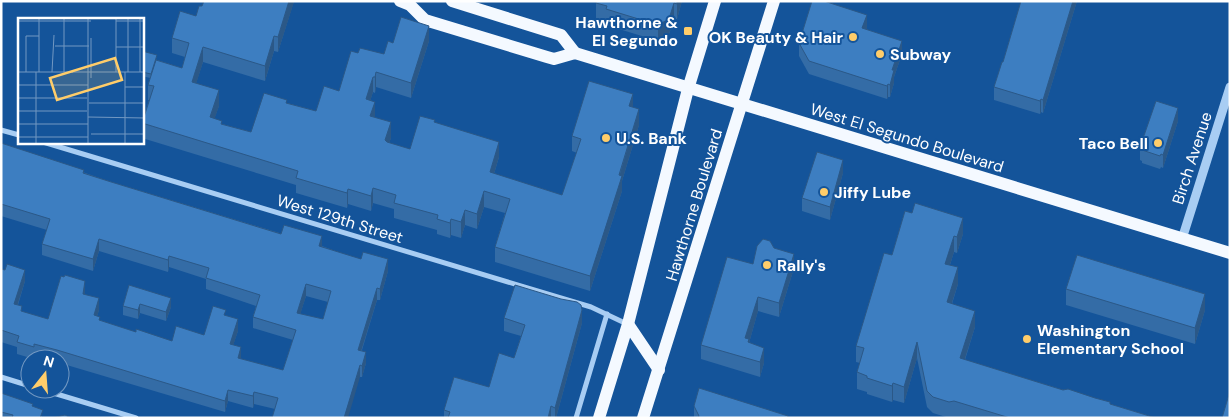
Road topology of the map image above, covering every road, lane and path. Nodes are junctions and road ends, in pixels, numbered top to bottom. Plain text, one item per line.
1 (452, 1) edge
2 (715, 1) edge
3 (774, 1) edge
4 (409, 2) edge
5 (575, 54) junction
6 (1230, 87) edge
7 (688, 89) junction
8 (742, 105) junction
9 (1, 130) edge
10 (18, 135) edge
11 (50, 144) edge
12 (1182, 239) junction
13 (1230, 253) edge
14 (607, 314) junction
15 (628, 324) junction
16 (659, 370) junction
17 (1, 377) edge
18 (20, 383) edge
19 (70, 398) edge
20 (136, 418) edge
21 (576, 418) edge
22 (599, 418) edge
23 (643, 418) edge

1 - 5 main road
2 - 7 main road, Hawthorne Boulevard
3 - 8 main road, Hawthorne Boulevard
4 - 5 main road, West El Segundo Boulevard
5 - 7 main road, West El Segundo Boulevard
6 - 12 street, Birch Avenue
7 - 8 main road, West El Segundo Boulevard
7 - 15 main road, Hawthorne Boulevard
8 - 12 main road, West El Segundo Boulevard
8 - 16 main road, Hawthorne Boulevard
9 - 10 street
11 - 14 street, West 129th Street
12 - 13 main road, West El Segundo Boulevard
14 - 15 street, West 129th Street
14 - 21 street
15 - 16 main road
15 - 22 main road, Hawthorne Boulevard
16 - 23 main road, Hawthorne Boulevard
17 - 18 street
19 - 20 street

